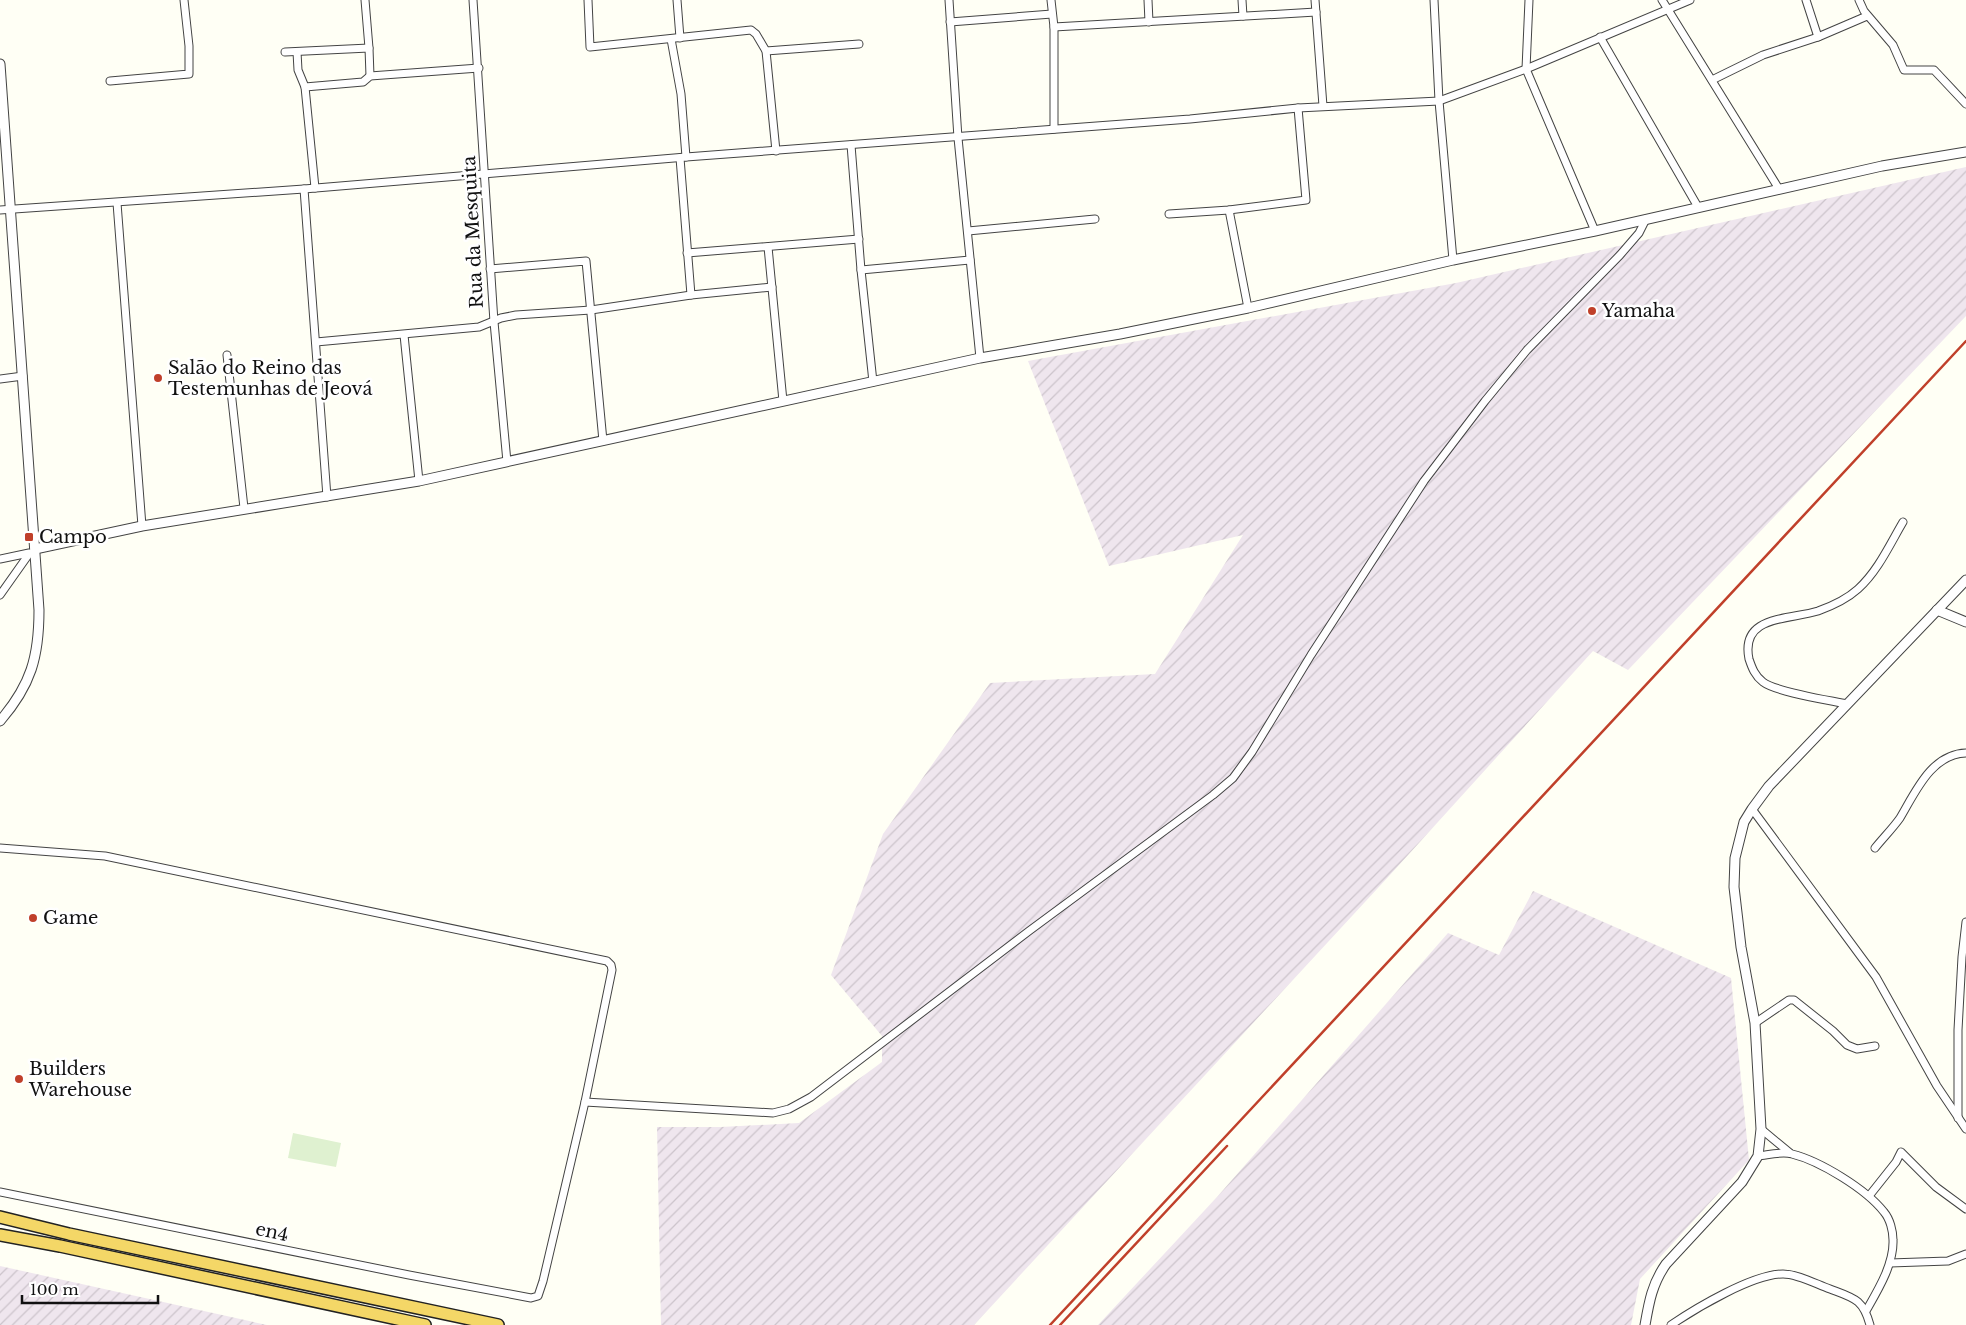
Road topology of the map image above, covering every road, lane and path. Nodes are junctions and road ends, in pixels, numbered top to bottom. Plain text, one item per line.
1 (184, 0) edge
2 (365, 0) edge
3 (473, 0) edge
4 (588, 0) edge
5 (677, 0) edge
6 (949, 0) edge
7 (1051, 0) edge
8 (1148, 0) edge
9 (1242, 0) edge
10 (1315, 0) edge
11 (1434, 0) edge
12 (1528, 0) edge
13 (1662, 0) edge
14 (1690, 0) edge
15 (1806, 0) edge
16 (1859, 0) edge
17 (1667, 10) junction
18 (1316, 12) junction
19 (1052, 14) junction
20 (1243, 16) junction
21 (1867, 16) junction
22 (950, 22) junction
23 (1149, 22) junction
24 (1054, 27) junction
25 (1818, 37) junction
26 (680, 38) junction
27 (1600, 38) junction
28 (671, 39) junction
29 (858, 44) dead end
30 (368, 48) junction
31 (766, 51) junction
32 (285, 52) dead end
33 (297, 52) junction
34 (0, 64) edge
35 (479, 68) junction
36 (1526, 68) junction
37 (370, 76) junction
38 (1712, 80) junction
39 (110, 81) dead end
40 (305, 87) junction
41 (1439, 101) junction
42 (1966, 104) edge
43 (1323, 106) junction
44 (1298, 108) junction
45 (1054, 129) junction
46 (958, 138) junction
47 (852, 145) junction
48 (776, 151) junction
49 (1966, 152) edge
50 (683, 157) junction
51 (485, 173) junction
52 (315, 188) junction
53 (304, 189) junction
54 (1779, 189) junction
55 (117, 203) junction
56 (1698, 207) junction
57 (0, 210) edge
58 (11, 210) junction
59 (1229, 210) junction
60 (1169, 214) dead end
61 (1095, 219) dead end
62 (1646, 219) junction
63 (968, 231) junction
64 (1595, 231) junction
65 (858, 239) junction
66 (768, 247) junction
67 (687, 253) junction
68 (970, 260) junction
69 (1453, 260) junction
70 (490, 269) junction
71 (861, 270) junction
72 (772, 287) junction
73 (691, 295) junction
74 (1248, 308) junction
75 (591, 310) junction
76 (494, 322) junction
77 (404, 335) junction
78 (316, 342) junction
79 (227, 355) dead end
80 (980, 358) junction
81 (23, 376) junction
82 (0, 378) edge
83 (873, 382) junction
84 (784, 400) junction
85 (603, 441) junction
86 (507, 462) junction
87 (419, 481) junction
88 (327, 497) junction
89 (244, 508) junction
90 (1904, 522) dead end
91 (142, 526) junction
92 (32, 551) junction
93 (0, 559) edge
94 (1966, 580) edge
95 (0, 595) edge
96 (1937, 610) junction
97 (1966, 622) edge
98 (1847, 704) junction
99 (0, 721) edge
100 (1966, 753) edge
101 (1752, 809) junction
102 (0, 848) edge
103 (1876, 848) dead end
104 (1966, 922) edge
105 (1755, 1023) junction
106 (1874, 1046) dead end
107 (585, 1102) junction
108 (1958, 1118) junction
109 (1760, 1129) junction
110 (1966, 1129) edge
111 (1790, 1153) junction
112 (1758, 1156) junction
113 (0, 1192) edge
114 (1869, 1196) junction
115 (1966, 1209) edge
116 (0, 1216) edge
117 (0, 1235) edge
118 (1966, 1254) edge
119 (1890, 1263) junction
120 (1866, 1310) junction
121 (425, 1325) edge
122 (498, 1325) edge
123 (1645, 1325) edge
124 (1672, 1325) edge
125 (1870, 1325) edge

1 - 39 street
2 - 30 street
3 - 35 street, Rua da Mesquita
4 - 28 street
5 - 26 street
6 - 22 street
7 - 19 street
8 - 23 street
9 - 20 street
10 - 18 street
11 - 41 street
12 - 36 street
13 - 17 street
14 - 17 street
15 - 25 street
16 - 21 street
17 - 27 street
17 - 38 street
18 - 20 street
18 - 43 street
19 - 22 street
19 - 24 street
20 - 23 street
21 - 25 street
21 - 42 street
22 - 46 street
23 - 24 street
24 - 45 street
25 - 38 street
26 - 28 street
26 - 31 street
27 - 36 street
27 - 56 street
28 - 50 street
29 - 31 street
30 - 33 street
30 - 37 street
31 - 48 street
32 - 33 street
33 - 40 street
34 - 58 street
35 - 37 street
35 - 51 street, Rua da Mesquita
36 - 41 street
36 - 64 street
37 - 40 street
38 - 54 street
40 - 52 street
41 - 43 street
41 - 69 street
43 - 44 street
44 - 45 street
44 - 59 street
45 - 46 street
46 - 47 street
46 - 63 street
47 - 48 street
47 - 65 street
48 - 50 street
49 - 54 street
50 - 51 street
50 - 67 street
51 - 52 street
51 - 70 street, Rua da Mesquita
52 - 53 street
53 - 55 street
53 - 78 street
54 - 56 street
55 - 58 street
55 - 91 street
56 - 62 street
57 - 58 street
58 - 81 street
59 - 60 street
59 - 74 street
61 - 63 street
62 - 64 street
62 - 107 street
63 - 68 street
64 - 69 street
65 - 66 street
65 - 71 street
66 - 67 street
66 - 72 street
67 - 73 street
68 - 71 street
68 - 80 street
69 - 74 street
70 - 75 street
70 - 76 street, Rua da Mesquita
71 - 83 street
72 - 73 street
72 - 84 street
73 - 75 street
74 - 80 street
75 - 76 street
75 - 85 street
76 - 77 street
76 - 86 street, Rua da Mesquita
77 - 78 street
77 - 87 street
78 - 88 street
79 - 89 street
80 - 83 street
81 - 82 street
81 - 92 street
83 - 84 street
84 - 85 street
85 - 86 street
86 - 87 street
87 - 88 street
88 - 89 street
89 - 91 street
90 - 98 street
91 - 92 street
92 - 93 street
92 - 95 street
92 - 99 street
94 - 96 street
96 - 97 street
96 - 98 street
98 - 101 street
100 - 103 street
101 - 105 street
101 - 108 street
102 - 107 street
104 - 108 street
105 - 106 street
105 - 109 street
107 - 113 street, en4
108 - 110 street
109 - 111 street
109 - 112 street
111 - 112 street
111 - 114 street
112 - 123 street
114 - 115 street
114 - 119 street
116 - 122 highway
117 - 121 highway
118 - 119 street
119 - 120 street
120 - 124 street
120 - 125 street

